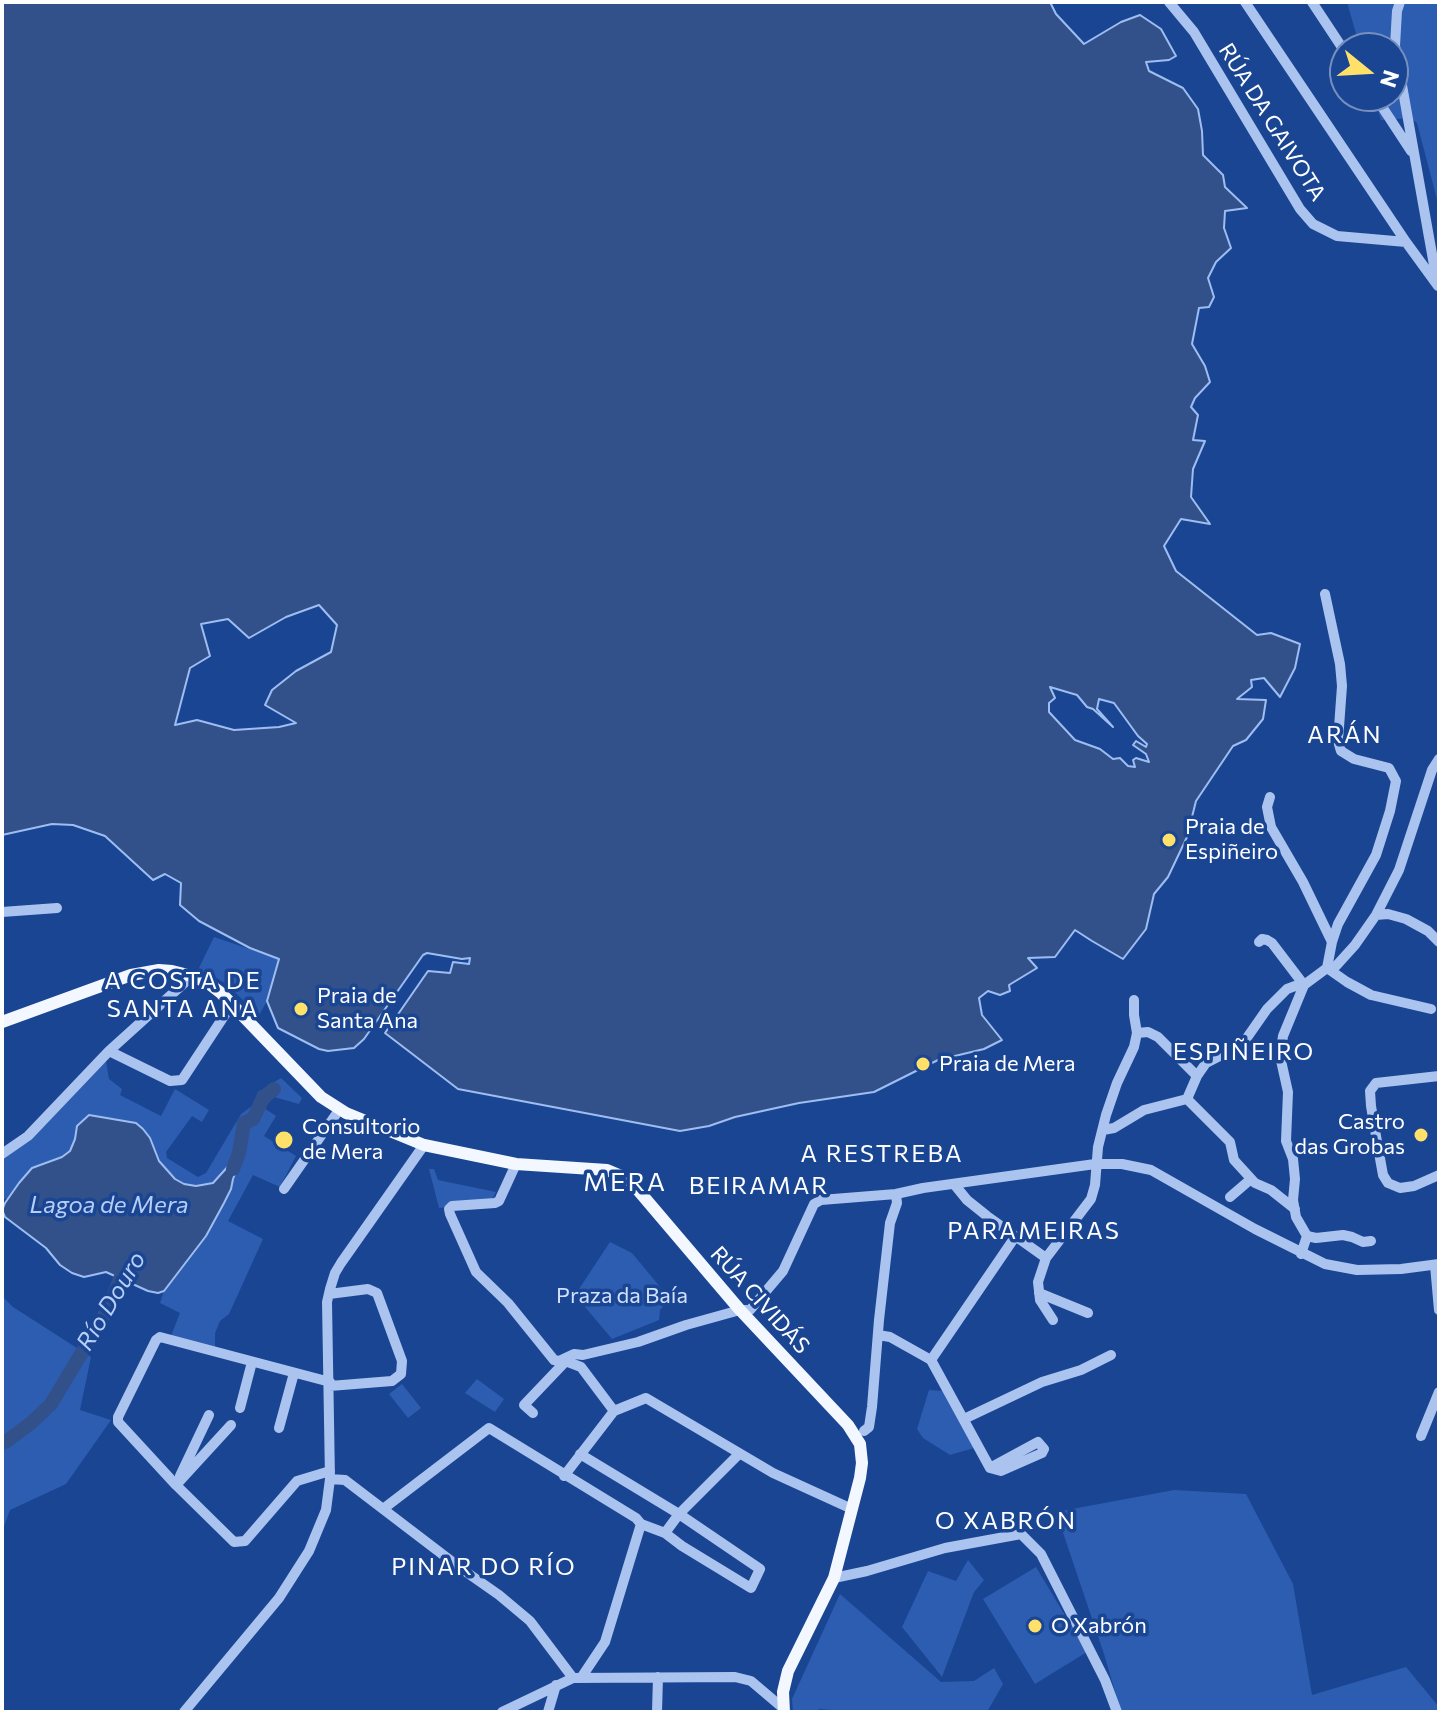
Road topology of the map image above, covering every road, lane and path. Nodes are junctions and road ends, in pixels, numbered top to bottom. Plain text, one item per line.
1 (1169, 2) edge
2 (1245, 2) edge
3 (1312, 2) edge
4 (1400, 2) edge
5 (1332, 32) edge
6 (1386, 112) edge
7 (1414, 154) junction
8 (1406, 242) junction
9 (1438, 289) edge
10 (1325, 594) dead end
11 (1439, 759) edge
12 (1270, 797) dead end
13 (57, 908) dead end
14 (2, 912) edge
15 (1376, 915) junction
16 (1259, 942) dead end
17 (1332, 942) junction
18 (1439, 942) edge
19 (1327, 968) junction
20 (192, 976) junction
21 (1304, 985) junction
22 (1134, 1000) dead end
23 (232, 1004) junction
24 (1431, 1009) dead end
25 (2, 1022) edge
26 (1137, 1033) junction
27 (109, 1051) junction
28 (1197, 1076) junction
29 (1439, 1076) edge
30 (1187, 1099) junction
31 (339, 1110) junction
32 (1103, 1130) junction
33 (424, 1145) junction
34 (2, 1154) edge
35 (516, 1164) junction
36 (1095, 1164) junction
37 (1439, 1175) edge
38 (1251, 1179) junction
39 (954, 1184) junction
40 (284, 1189) dead end
41 (896, 1194) junction
42 (1230, 1197) dead end
43 (1295, 1209) junction
44 (1307, 1236) junction
45 (1015, 1237) junction
46 (1371, 1241) dead end
47 (1301, 1254) junction
48 (1046, 1258) junction
49 (1437, 1265) edge
50 (1039, 1293) junction
51 (329, 1294) junction
52 (740, 1310) junction
53 (1439, 1310) edge
54 (1088, 1313) dead end
55 (1053, 1320) dead end
56 (878, 1335) junction
57 (1111, 1355) dead end
58 (931, 1360) junction
59 (252, 1362) junction
60 (294, 1373) junction
61 (330, 1384) junction
62 (1439, 1392) edge
63 (240, 1408) dead end
64 (614, 1411) junction
65 (533, 1413) dead end
66 (209, 1415) dead end
67 (964, 1419) junction
68 (231, 1425) dead end
69 (279, 1428) dead end
70 (1421, 1436) dead end
71 (860, 1437) junction
72 (580, 1454) junction
73 (739, 1454) junction
74 (990, 1468) dead end
75 (564, 1476) junction
76 (330, 1479) junction
77 (176, 1485) junction
78 (383, 1509) junction
79 (852, 1509) junction
80 (679, 1514) junction
81 (641, 1524) junction
82 (665, 1533) junction
83 (834, 1578) junction
84 (658, 1677) junction
85 (577, 1678) junction
86 (556, 1685) junction
87 (784, 1710) edge
88 (184, 1712) edge
89 (502, 1712) edge
90 (548, 1712) edge
91 (657, 1712) edge
92 (1117, 1712) edge

1 - 8 street, RÚA DA GAIVOTA
2 - 8 street, RÚA DA GAIVOTA
3 - 5 street
4 - 7 street
6 - 7 street
7 - 9 street
8 - 9 street, RÚA DA GAIVOTA
10 - 17 street
11 - 15 street
12 - 17 street
13 - 14 street
15 - 18 street
15 - 19 street
16 - 21 street
17 - 19 street
19 - 21 street
19 - 24 street
20 - 23 main road
20 - 25 main road
20 - 27 street
21 - 28 street
21 - 43 street
22 - 26 street
23 - 27 street
23 - 31 main road
26 - 28 street
26 - 32 street
27 - 34 street
28 - 30 street
29 - 37 street
30 - 32 street
30 - 38 street
31 - 33 main road
31 - 40 street
32 - 36 street
33 - 35 main road
33 - 51 street
35 - 52 main road, RÚA CIVIDÁS
35 - 52 street
36 - 39 street
36 - 47 street
36 - 48 street
38 - 42 street
38 - 43 street
39 - 41 street
39 - 45 street
41 - 52 street
41 - 56 street
43 - 44 street
44 - 46 street
44 - 47 street
45 - 48 street
45 - 58 street
47 - 49 street
48 - 50 street
49 - 53 street
50 - 54 street
50 - 55 street
51 - 61 street
51 - 61 street
52 - 71 main road, RÚA CIVIDÁS
56 - 58 street
56 - 71 street
57 - 67 street
58 - 67 street
59 - 60 street
59 - 63 street
59 - 77 street
60 - 61 street
60 - 69 street
61 - 76 street
62 - 70 street
64 - 65 street
64 - 72 street
64 - 73 street
66 - 77 street
67 - 74 street
68 - 77 street
71 - 79 main road
72 - 75 street
72 - 80 street
73 - 79 street
73 - 80 street
75 - 78 street
75 - 81 street
76 - 77 street
76 - 78 street
76 - 88 street
78 - 85 street
79 - 83 main road
80 - 82 street
80 - 82 street
81 - 82 street
81 - 85 street
83 - 87 main road
83 - 92 street
84 - 85 street
84 - 87 street
84 - 91 street
85 - 86 street
86 - 89 street
86 - 90 street

